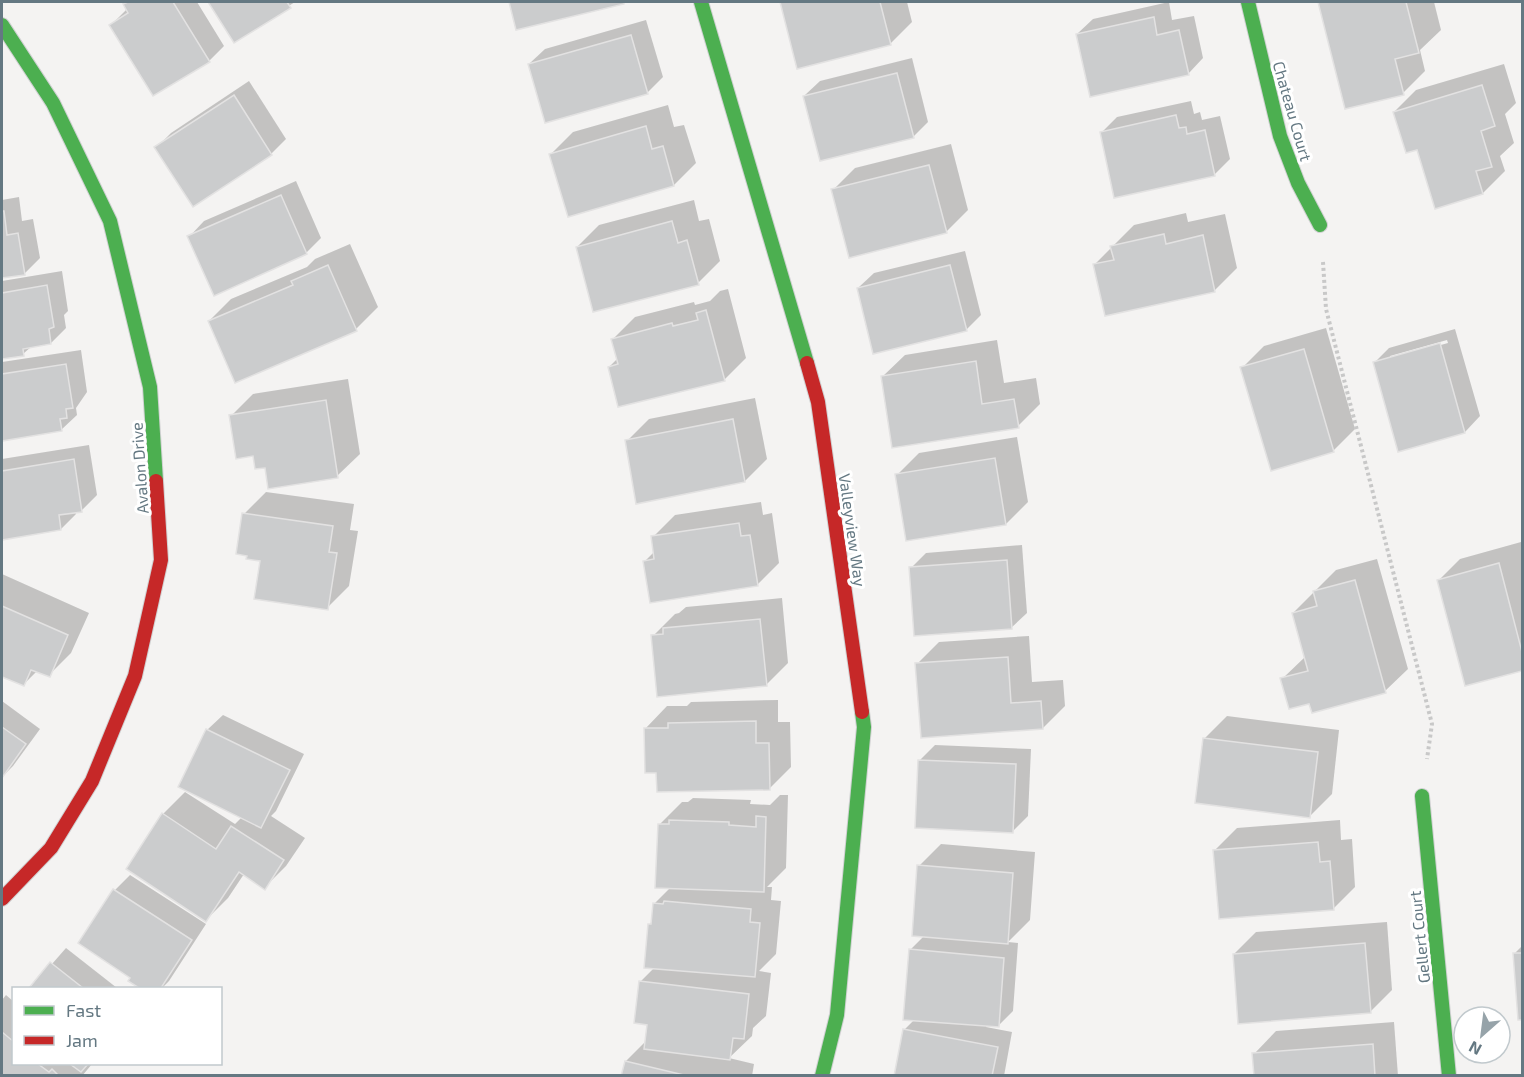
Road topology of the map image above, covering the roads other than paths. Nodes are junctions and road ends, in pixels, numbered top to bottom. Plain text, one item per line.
1 (701, 2) edge
2 (1248, 2) edge
3 (2, 25) edge
4 (1320, 225) road end
5 (1422, 796) road end
6 (2, 899) edge
7 (822, 1076) edge
8 (1449, 1076) edge

1 - 7 street, Valleyview Way
2 - 4 street, Chateau Court
3 - 6 street, Avalon Drive
5 - 8 street, Gellert Court

